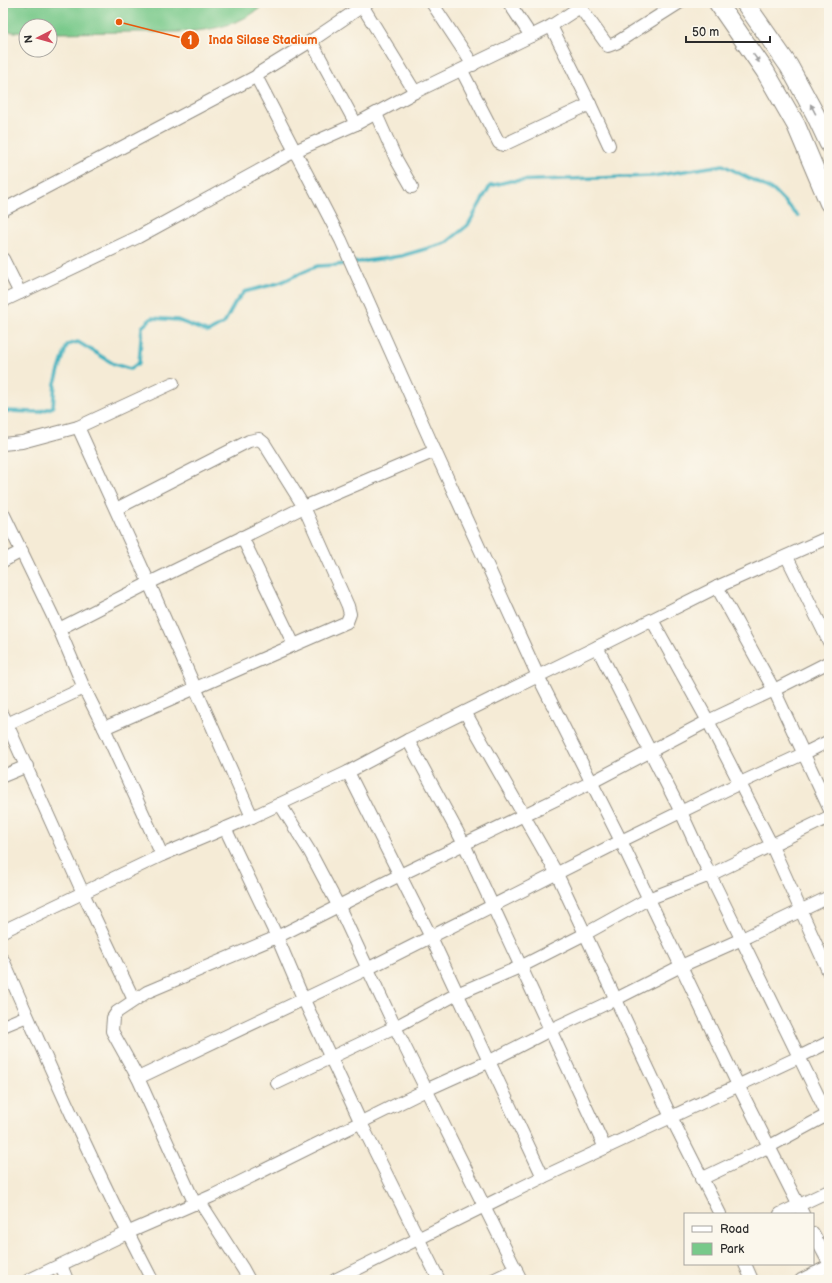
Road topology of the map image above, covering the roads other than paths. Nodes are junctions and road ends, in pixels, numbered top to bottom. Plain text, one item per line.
1 (432, 3) edge
2 (509, 3) edge
3 (679, 3) edge
4 (718, 3) edge
5 (745, 3) edge
6 (365, 5) edge
7 (579, 5) edge
8 (551, 26) junction
9 (531, 36) junction
10 (311, 41) junction
11 (473, 65) junction
12 (462, 71) junction
13 (257, 76) junction
14 (416, 92) junction
15 (590, 104) junction
16 (376, 114) junction
17 (356, 124) junction
18 (829, 144) edge
19 (609, 145) dead end
20 (295, 151) junction
21 (412, 187) dead end
22 (829, 203) edge
23 (3, 210) edge
24 (3, 259) edge
25 (20, 293) junction
26 (3, 301) edge
27 (174, 383) dead end
28 (78, 426) junction
29 (3, 444) edge
30 (435, 451) junction
31 (304, 507) junction
32 (116, 509) junction
33 (3, 512) edge
34 (829, 537) edge
35 (242, 538) junction
36 (22, 552) junction
37 (787, 557) junction
38 (3, 560) edge
39 (149, 583) junction
40 (717, 587) junction
41 (652, 620) junction
42 (59, 629) junction
43 (829, 642) edge
44 (294, 645) junction
45 (597, 647) junction
46 (829, 662) edge
47 (538, 676) junction
48 (84, 688) junction
49 (195, 689) junction
50 (774, 690) junction
51 (465, 712) junction
52 (5, 720) edge
53 (708, 721) junction
54 (104, 728) junction
55 (408, 740) junction
56 (829, 741) edge
57 (650, 752) junction
58 (803, 754) junction
59 (27, 766) junction
60 (348, 772) junction
61 (3, 776) edge
62 (592, 782) junction
63 (740, 783) junction
64 (280, 804) junction
65 (829, 808) edge
66 (681, 812) junction
67 (522, 815) junction
68 (252, 817) junction
69 (829, 817) edge
70 (225, 828) junction
71 (621, 841) junction
72 (464, 844) junction
73 (771, 844) junction
74 (162, 854) junction
75 (557, 874) junction
76 (400, 875) junction
77 (710, 875) junction
78 (84, 893) junction
79 (829, 896) edge
80 (648, 899) junction
81 (492, 906) junction
82 (338, 907) junction
83 (801, 910) junction
84 (3, 931) edge
85 (585, 934) junction
86 (277, 937) junction
87 (431, 937) junction
88 (742, 938) junction
89 (3, 960) edge
90 (522, 966) junction
91 (681, 966) junction
92 (367, 968) junction
93 (829, 973) edge
94 (457, 994) junction
95 (303, 998) junction
96 (616, 999) junction
97 (134, 1000) junction
98 (27, 1016) junction
99 (3, 1026) edge
100 (395, 1027) junction
101 (550, 1030) junction
102 (829, 1042) edge
103 (331, 1057) junction
104 (798, 1057) junction
105 (488, 1062) junction
106 (138, 1078) junction
107 (277, 1083) dead end
108 (738, 1085) junction
109 (426, 1090) junction
110 (828, 1116) edge
111 (671, 1117) junction
112 (361, 1123) junction
113 (770, 1146) junction
114 (605, 1148) junction
115 (543, 1177) junction
116 (701, 1179) junction
117 (829, 1191) edge
118 (197, 1203) junction
119 (484, 1206) junction
120 (801, 1209) edge
121 (719, 1213) edge
122 (784, 1213) edge
123 (128, 1233) junction
124 (814, 1235) edge
125 (418, 1238) junction
126 (745, 1265) edge
127 (829, 1265) edge
128 (61, 1266) junction
129 (516, 1269) junction
130 (29, 1280) edge
131 (67, 1280) edge
132 (152, 1280) edge
133 (249, 1280) edge
134 (335, 1280) edge
135 (439, 1280) edge
136 (493, 1280) edge
137 (521, 1280) edge
138 (752, 1280) edge
139 (801, 1280) edge

1 - 11 street
2 - 9 street
3 - 7 street
4 -> 22 highway
18 -> 5 highway
6 - 10 street
6 - 14 street
7 - 8 street
8 - 9 street
8 - 15 street
9 - 11 street
10 - 13 street
10 - 17 street
11 - 12 street
12 - 14 street
12 - 15 street
13 - 20 street
13 - 23 street
14 - 16 street
15 - 19 street
16 - 17 street
16 - 21 street
17 - 20 street
20 - 25 street
20 - 30 street
24 - 25 street
25 - 26 street
27 - 28 street
28 - 29 street
28 - 32 street
30 - 31 street
30 - 47 street
31 - 32 street
31 - 35 street
31 - 44 street
32 - 39 street
33 - 36 street
34 - 37 street
35 - 39 street
35 - 44 street
36 - 38 street
36 - 42 street
37 - 40 street
37 - 43 street
39 - 42 street
39 - 49 street
40 - 41 street
40 - 50 street
41 - 45 street
41 - 53 street
42 - 48 street
44 - 49 street
45 - 47 street
45 - 57 street
46 - 50 street
47 - 51 street
47 - 62 street
48 - 52 street
48 - 54 street
49 - 54 street
49 - 68 street
50 - 53 street
50 - 58 street
51 - 55 street
51 - 67 street
52 - 59 street
53 - 57 street
53 - 63 street
54 - 74 street
55 - 60 street
55 - 72 street
56 - 58 street
57 - 62 street
57 - 66 street
58 - 63 street
58 - 65 street
59 - 61 street
59 - 78 street
60 - 64 street
60 - 76 street
62 - 67 street
62 - 71 street
63 - 66 street
63 - 73 street
64 - 68 street
64 - 82 street
66 - 71 street
66 - 77 street
67 - 72 street
67 - 75 street
68 - 70 street
69 - 73 street
70 - 74 street
70 - 86 street
71 - 75 street
71 - 80 street
72 - 76 street
72 - 81 street
73 - 77 street
73 - 83 street
74 - 78 street
75 - 81 street
75 - 85 street
76 - 82 street
76 - 87 street
77 - 80 street
77 - 88 street
78 - 84 street
78 - 97 street
79 - 83 street
80 - 85 street
80 - 91 street
81 - 87 street
81 - 90 street
82 - 86 street
82 - 92 street
83 - 88 street
83 - 93 street
85 - 90 street
85 - 96 street
86 - 95 street
86 - 97 street
87 - 92 street
87 - 94 street
88 - 91 street
88 - 104 street
89 - 98 street
90 - 94 street
90 - 101 street
91 - 96 street
91 - 108 street
92 - 95 street
92 - 100 street
94 - 100 street
94 - 105 street
95 - 103 street
95 - 106 street
96 - 101 street
96 - 111 street
97 - 106 street
98 - 99 street
98 - 123 street
100 - 103 street
100 - 109 street
101 - 105 street
101 - 114 street
102 - 104 street
103 - 107 street
103 - 112 street
104 - 108 street
104 - 110 street
105 - 109 street
105 - 115 street
106 - 118 street
108 - 111 street
108 - 113 street
109 - 112 street
109 - 119 street
110 - 113 street
111 - 114 street
111 - 116 street
112 - 118 street
112 - 125 street
113 - 116 street
113 - 120 street
114 - 115 street
115 - 119 street
116 - 121 street
117 - 120 street
118 - 123 street
118 - 133 street
119 - 125 street
119 - 129 street
120 - 122 street
123 - 128 street
123 - 132 street
124 - 127 street
125 - 134 street
125 - 135 street
126 - 138 street
127 - 139 street
128 - 130 street
128 - 131 street
129 - 136 street
129 - 137 street

